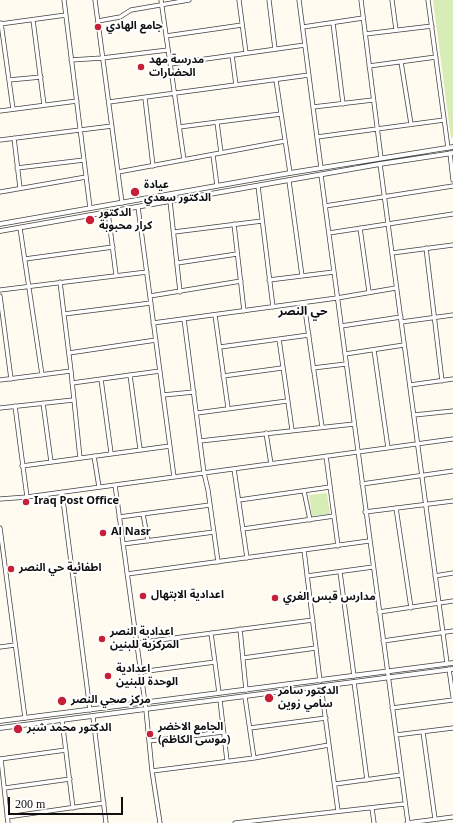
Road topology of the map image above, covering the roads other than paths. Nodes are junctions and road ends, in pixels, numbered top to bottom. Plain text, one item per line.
1 (64, 0) edge
2 (95, 0) edge
3 (189, 0) edge
4 (239, 0) edge
5 (269, 0) edge
6 (299, 0) edge
7 (361, 0) edge
8 (392, 0) edge
9 (428, 0) edge
10 (162, 2) edge
11 (66, 15) junction
12 (363, 18) junction
13 (33, 20) junction
14 (98, 21) junction
15 (333, 23) junction
16 (1, 24) edge
17 (242, 25) junction
18 (432, 26) junction
19 (303, 27) junction
20 (396, 30) junction
21 (365, 34) junction
22 (166, 36) junction
23 (305, 45) junction
24 (275, 49) junction
25 (168, 50) junction
26 (246, 53) junction
27 (232, 55) junction
28 (436, 57) junction
29 (102, 58) junction
30 (71, 60) junction
31 (401, 62) junction
32 (170, 64) junction
33 (369, 66) junction
34 (309, 75) junction
35 (41, 77) junction
36 (9, 80) junction
37 (276, 80) junction
38 (236, 85) junction
39 (174, 94) junction
40 (145, 98) junction
41 (374, 100) junction
42 (77, 101) junction
43 (109, 102) junction
44 (342, 104) junction
45 (44, 105) junction
46 (313, 107) junction
47 (13, 109) junction
48 (0, 111) edge
49 (281, 114) junction
50 (444, 120) junction
51 (217, 122) junction
52 (410, 124) junction
53 (112, 126) junction
54 (179, 127) junction
55 (377, 128) junction
56 (80, 130) junction
57 (317, 137) junction
58 (14, 138) junction
59 (0, 140) edge
60 (285, 141) junction
61 (453, 147) edge
62 (448, 148) junction
63 (221, 153) junction
64 (451, 153) edge
65 (213, 154) junction
66 (381, 158) junction
67 (84, 160) junction
68 (184, 160) junction
69 (380, 164) junction
70 (153, 166) junction
71 (17, 168) junction
72 (321, 168) junction
73 (118, 172) junction
74 (290, 173) junction
75 (321, 175) junction
76 (273, 176) junction
77 (86, 177) junction
78 (258, 179) junction
79 (453, 180) edge
80 (289, 181) junction
81 (274, 183) junction
82 (217, 186) junction
83 (258, 186) junction
84 (453, 186) edge
85 (20, 188) junction
86 (0, 192) edge
87 (384, 196) junction
88 (170, 201) junction
89 (122, 203) junction
90 (325, 206) junction
91 (138, 207) junction
92 (90, 208) junction
93 (108, 212) junction
94 (60, 214) junction
95 (453, 214) edge
96 (44, 216) junction
97 (61, 221) junction
98 (262, 221) junction
99 (44, 223) junction
100 (0, 224) edge
101 (234, 224) junction
102 (388, 224) junction
103 (20, 228) junction
104 (360, 228) junction
105 (0, 231) edge
106 (174, 232) junction
107 (329, 233) junction
108 (453, 245) edge
109 (113, 247) junction
110 (426, 248) junction
111 (392, 253) junction
112 (237, 254) junction
113 (25, 259) junction
114 (177, 263) junction
115 (147, 272) junction
116 (334, 272) junction
117 (116, 275) junction
118 (302, 276) junction
119 (269, 280) junction
120 (241, 281) junction
121 (60, 282) junction
122 (29, 286) junction
123 (396, 288) junction
124 (0, 290) edge
125 (180, 292) junction
126 (369, 292) junction
127 (0, 296) edge
128 (150, 296) junction
129 (337, 298) junction
130 (151, 303) junction
131 (304, 303) junction
132 (273, 307) junction
133 (244, 311) junction
134 (64, 314) junction
135 (215, 315) junction
136 (453, 316) edge
137 (435, 318) junction
138 (184, 319) junction
139 (401, 320) junction
140 (153, 323) junction
141 (341, 326) junction
142 (309, 335) junction
143 (279, 339) junction
144 (156, 340) junction
145 (404, 345) junction
146 (220, 347) junction
147 (374, 350) junction
148 (68, 353) junction
149 (345, 354) junction
150 (346, 364) junction
151 (282, 368) junction
152 (313, 368) junction
153 (71, 371) junction
154 (160, 371) junction
155 (42, 375) junction
156 (130, 375) junction
157 (224, 376) junction
158 (12, 379) junction
159 (101, 379) junction
160 (0, 380) edge
161 (453, 380) edge
162 (442, 381) junction
163 (72, 383) junction
164 (410, 385) junction
165 (194, 392) junction
166 (163, 396) junction
167 (73, 400) junction
168 (287, 401) junction
169 (43, 403) junction
170 (15, 406) junction
171 (0, 408) edge
172 (228, 408) junction
173 (453, 410) edge
174 (197, 413) junction
175 (414, 416) junction
176 (354, 424) junction
177 (322, 427) junction
178 (292, 430) junction
179 (266, 434) junction
180 (453, 439) edge
181 (200, 441) junction
182 (418, 443) junction
183 (170, 446) junction
184 (388, 448) junction
185 (140, 449) junction
186 (358, 452) junction
187 (111, 453) junction
188 (94, 456) junction
189 (326, 456) junction
190 (80, 458) junction
191 (51, 462) junction
192 (270, 464) junction
193 (22, 466) junction
194 (234, 469) junction
195 (453, 471) edge
196 (204, 473) junction
197 (422, 476) junction
198 (174, 477) junction
199 (362, 484) junction
200 (115, 485) junction
201 (99, 487) junction
202 (330, 488) junction
203 (304, 491) junction
204 (62, 492) junction
205 (26, 497) junction
206 (0, 499) edge
207 (239, 500) junction
208 (453, 501) edge
209 (426, 504) junction
210 (210, 505) junction
211 (396, 508) junction
212 (365, 512) junction
213 (143, 514) junction
214 (334, 516) junction
215 (119, 517) junction
216 (310, 520) junction
217 (0, 528) edge
218 (243, 529) junction
219 (214, 532) junction
220 (148, 541) junction
221 (369, 542) junction
222 (123, 544) junction
223 (338, 546) junction
224 (304, 550) junction
225 (247, 558) junction
226 (218, 562) junction
227 (372, 567) junction
228 (5, 568) junction
229 (0, 569) edge
230 (340, 572) junction
231 (453, 573) edge
232 (127, 574) junction
233 (307, 576) junction
234 (436, 576) junction
235 (453, 601) edge
236 (439, 603) junction
237 (411, 608) junction
238 (379, 612) junction
239 (313, 620) junction
240 (240, 629) junction
241 (453, 631) edge
242 (443, 632) junction
243 (211, 633) junction
244 (383, 641) junction
245 (136, 643) junction
246 (15, 645) junction
247 (0, 647) edge
248 (316, 648) junction
249 (243, 658) junction
250 (215, 662) junction
251 (447, 663) junction
252 (453, 663) edge
253 (451, 669) edge
254 (393, 671) junction
255 (140, 672) junction
256 (381, 672) junction
257 (387, 672) junction
258 (354, 676) junction
259 (394, 677) junction
260 (381, 678) junction
261 (388, 678) junction
262 (320, 680) junction
263 (354, 682) junction
264 (321, 686) junction
265 (246, 690) junction
266 (219, 693) junction
267 (245, 697) junction
268 (453, 697) edge
269 (220, 700) junction
270 (453, 700) edge
271 (153, 702) junction
272 (144, 703) junction
273 (135, 704) junction
274 (392, 708) junction
275 (154, 709) junction
276 (90, 710) junction
277 (146, 710) junction
278 (136, 711) junction
279 (93, 716) junction
280 (25, 718) junction
281 (326, 718) junction
282 (62, 720) junction
283 (0, 722) edge
284 (0, 728) edge
285 (250, 728) junction
286 (453, 728) edge
287 (223, 732) junction
288 (423, 732) junction
289 (396, 735) junction
290 (149, 742) junction
291 (329, 745) junction
292 (66, 750) junction
293 (254, 758) junction
294 (0, 759) edge
295 (227, 761) junction
296 (152, 771) junction
297 (401, 775) junction
298 (70, 780) junction
299 (367, 780) junction
300 (334, 784) junction
301 (5, 788) junction
302 (104, 803) junction
303 (404, 804) junction
304 (73, 808) junction
305 (372, 808) junction
306 (338, 811) junction
307 (279, 817) junction
308 (453, 817) edge
309 (7, 818) junction
310 (435, 819) junction
311 (252, 822) edge
312 (8, 823) edge
313 (106, 823) edge
314 (160, 823) edge
315 (235, 823) edge
316 (280, 823) edge
317 (374, 823) edge
318 (408, 823) edge

1 - 11 street
2 - 14 street
3 - 10 street
4 - 17 street
5 - 24 street
6 - 19 street
7 - 12 street
8 - 20 street
9 - 18 street
10 - 14 street
10 - 22 street
11 - 13 street
11 - 30 street
12 - 15 street
12 - 21 street
13 - 16 street
13 - 35 street
14 - 29 street
15 - 19 street
15 - 44 street
16 - 36 street
17 - 22 street
17 - 26 street
18 - 20 street
18 - 28 street
19 - 23 street
20 - 21 street
21 - 33 street
22 - 25 street
23 - 24 street
23 - 34 street
24 - 26 street
25 - 29 street
25 - 32 street
26 - 27 street
27 - 32 street
27 - 38 street
28 - 31 street
28 - 50 street
29 - 30 street
29 - 43 street
30 - 42 street
31 - 33 street
31 - 52 street
32 - 39 street
33 - 41 street
34 - 37 street
34 - 46 street
35 - 36 street
35 - 45 street
36 - 47 street
37 - 38 street
37 - 49 street
38 - 39 street
39 - 40 street
39 - 54 street
40 - 43 street
40 - 70 street
41 - 44 street
41 - 55 street
42 - 45 street
42 - 56 street
43 - 53 street
44 - 46 street
45 - 47 street
46 - 57 street
47 - 48 street
49 - 51 street
49 - 60 street
50 - 52 street
50 - 62 street
51 - 54 street
51 - 63 street
52 - 55 street
53 - 56 street
53 - 73 street
54 - 68 street
55 - 57 street
55 - 66 street
56 - 58 street
56 - 67 street
57 - 72 street
58 - 59 street
58 - 71 street
60 - 63 street
60 - 74 street
61 - 62 street
62 - 66 street
63 - 65 street
64 - 69 street
64 - 79 street
65 - 68 street
65 - 82 street
66 - 72 street
67 - 71 street
67 - 77 street
68 - 70 street
69 - 75 street
69 - 87 street
70 - 73 street
71 - 85 street
72 - 74 street
73 - 89 street
74 - 76 street
75 - 80 street
75 - 90 street
76 - 78 street
76 - 81 street
77 - 85 street
77 - 92 street
78 - 82 street
78 - 83 street
80 - 81 street
80 - 118 street
81 - 83 street
82 - 89 street
83 - 88 street
83 - 98 street
84 - 87 street
85 - 86 street
87 - 90 street
87 - 102 street
88 - 91 street
88 - 106 street
89 - 92 street
90 - 107 street
91 - 93 street
91 - 115 street
92 - 94 street
93 - 97 street
93 - 109 street
94 - 96 street
94 - 97 street
95 - 102 street
96 - 99 street
96 - 100 street
97 - 99 street
98 - 101 street
98 - 119 street
99 - 103 street
101 - 106 street
101 - 112 street
102 - 104 street
102 - 111 street
103 - 105 street
103 - 113 street
104 - 107 street
104 - 126 street
106 - 114 street
107 - 116 street
108 - 110 street
109 - 113 street
109 - 117 street
110 - 111 street
110 - 137 street
111 - 123 street
112 - 114 street
112 - 120 street
113 - 122 street
114 - 125 street
115 - 117 street
115 - 128 street
116 - 118 street
116 - 129 street
117 - 121 street
118 - 119 street
119 - 132 street
120 - 125 street
120 - 133 street
121 - 122 street
121 - 134 street
122 - 124 street
122 - 155 street
123 - 126 street
123 - 139 street
125 - 128 street
126 - 129 street
127 - 158 street
128 - 130 street
129 - 131 street
129 - 141 street
130 - 134 street
130 - 140 street
131 - 132 street
131 - 142 street
132 - 133 street
133 - 135 street
134 - 148 street
135 - 138 street
135 - 146 street
136 - 137 street
137 - 139 street
137 - 162 street
138 - 140 street
138 - 165 street
139 - 141 street
139 - 145 street
140 - 144 street
141 - 149 street
142 - 143 street
142 - 152 street
143 - 146 street
143 - 151 street
144 - 148 street
144 - 154 street
145 - 147 street
145 - 164 street
146 - 157 street
147 - 149 street
147 - 184 street
148 - 153 street
149 - 150 street
150 - 152 street
150 - 176 street
151 - 157 street
151 - 168 street
152 - 177 street
153 - 155 street
153 - 163 street
154 - 156 street
154 - 166 street
155 - 158 street
156 - 159 street
156 - 185 street
157 - 172 street
158 - 160 street
159 - 163 street
159 - 187 street
161 - 162 street
162 - 164 street
163 - 167 street
164 - 175 street
165 - 166 street
165 - 174 street
166 - 183 street
167 - 169 street
167 - 190 street
168 - 172 street
168 - 178 street
169 - 170 street
169 - 191 street
170 - 171 street
170 - 193 street
172 - 174 street
173 - 175 street
174 - 181 street
175 - 182 street
176 - 177 street
176 - 186 street
177 - 178 street
178 - 179 street
179 - 181 street
179 - 192 street
180 - 182 street
181 - 196 street
182 - 184 street
182 - 197 street
183 - 185 street
183 - 198 street
184 - 186 street
185 - 187 street
186 - 189 street
186 - 199 street
187 - 188 street
188 - 190 street
188 - 201 street
189 - 192 street
189 - 202 street
190 - 191 street
191 - 193 street
192 - 194 street
193 - 205 street
194 - 196 street
194 - 207 street
195 - 197 street
196 - 198 street
196 - 210 street
197 - 199 street
197 - 209 street
198 - 200 street
199 - 212 street
200 - 201 street
200 - 215 street
201 - 204 street
202 - 203 street
202 - 214 street
203 - 207 street
203 - 216 street
204 - 205 street
204 - 276 street
205 - 206 street
207 - 218 street
208 - 209 street
209 - 211 street
209 - 234 street
210 - 213 street
210 - 219 street
211 - 212 street
211 - 237 street
212 - 221 street
213 - 215 street
213 - 220 street
214 - 216 street
214 - 223 street
215 - 222 street
216 - 218 street
217 - 228 street
218 - 225 street
219 - 220 street
219 - 226 street
220 - 222 street
221 - 223 street
221 - 227 street
222 - 232 street
223 - 224 street
224 - 225 street
224 - 233 street
225 - 226 street
226 - 232 street
227 - 230 street
227 - 238 street
228 - 229 street
228 - 246 street
230 - 233 street
230 - 258 street
231 - 234 street
232 - 245 street
233 - 239 street
234 - 236 street
235 - 236 street
236 - 237 street
236 - 242 street
237 - 238 street
238 - 244 street
239 - 240 street
239 - 248 street
240 - 243 street
240 - 249 street
241 - 242 street
242 - 244 street
242 - 251 street
243 - 245 street
243 - 250 street
244 - 257 street
245 - 255 street
246 - 247 street
246 - 280 street
248 - 249 street
248 - 262 street
249 - 265 street
250 - 255 street
250 - 266 street
251 - 252 street
251 - 254 street
253 - 259 street
253 - 268 street
254 - 257 street
254 - 259 street
255 - 272 street
256 - 257 street
256 - 258 street
256 - 260 street
257 - 261 street
258 - 262 street
259 - 261 street
260 - 261 street
260 - 263 street
261 - 274 street
262 - 265 street
263 - 264 street
263 - 299 street
264 - 267 street
264 - 281 street
265 - 266 street
266 - 271 street
267 - 269 street
267 - 285 street
269 - 275 street
269 - 287 street
270 - 274 street
271 - 272 street
271 - 275 street
272 - 273 street
272 - 277 street
273 - 276 street
273 - 278 street
274 - 289 street
275 - 277 street
276 - 280 street
277 - 278 street
277 - 290 street
278 - 279 street
279 - 282 street
279 - 302 street
280 - 283 street
281 - 285 street
281 - 291 street
282 - 284 street
282 - 292 street
285 - 293 street
286 - 288 street
287 - 290 street
287 - 295 street
288 - 289 street
288 - 310 street
289 - 297 street
290 - 296 street
291 - 293 street
291 - 300 street
292 - 294 street
292 - 298 street
293 - 295 street
294 - 301 street
295 - 296 street
296 - 314 street
297 - 299 street
297 - 303 street
298 - 301 street
298 - 304 street
299 - 300 street
300 - 306 street
301 - 309 street
302 - 304 street
302 - 313 street
303 - 305 street
303 - 318 street
304 - 309 street
305 - 306 street
305 - 317 street
306 - 307 street
307 - 311 street
307 - 316 street
308 - 310 street
309 - 312 street
310 - 318 street
311 - 315 street

